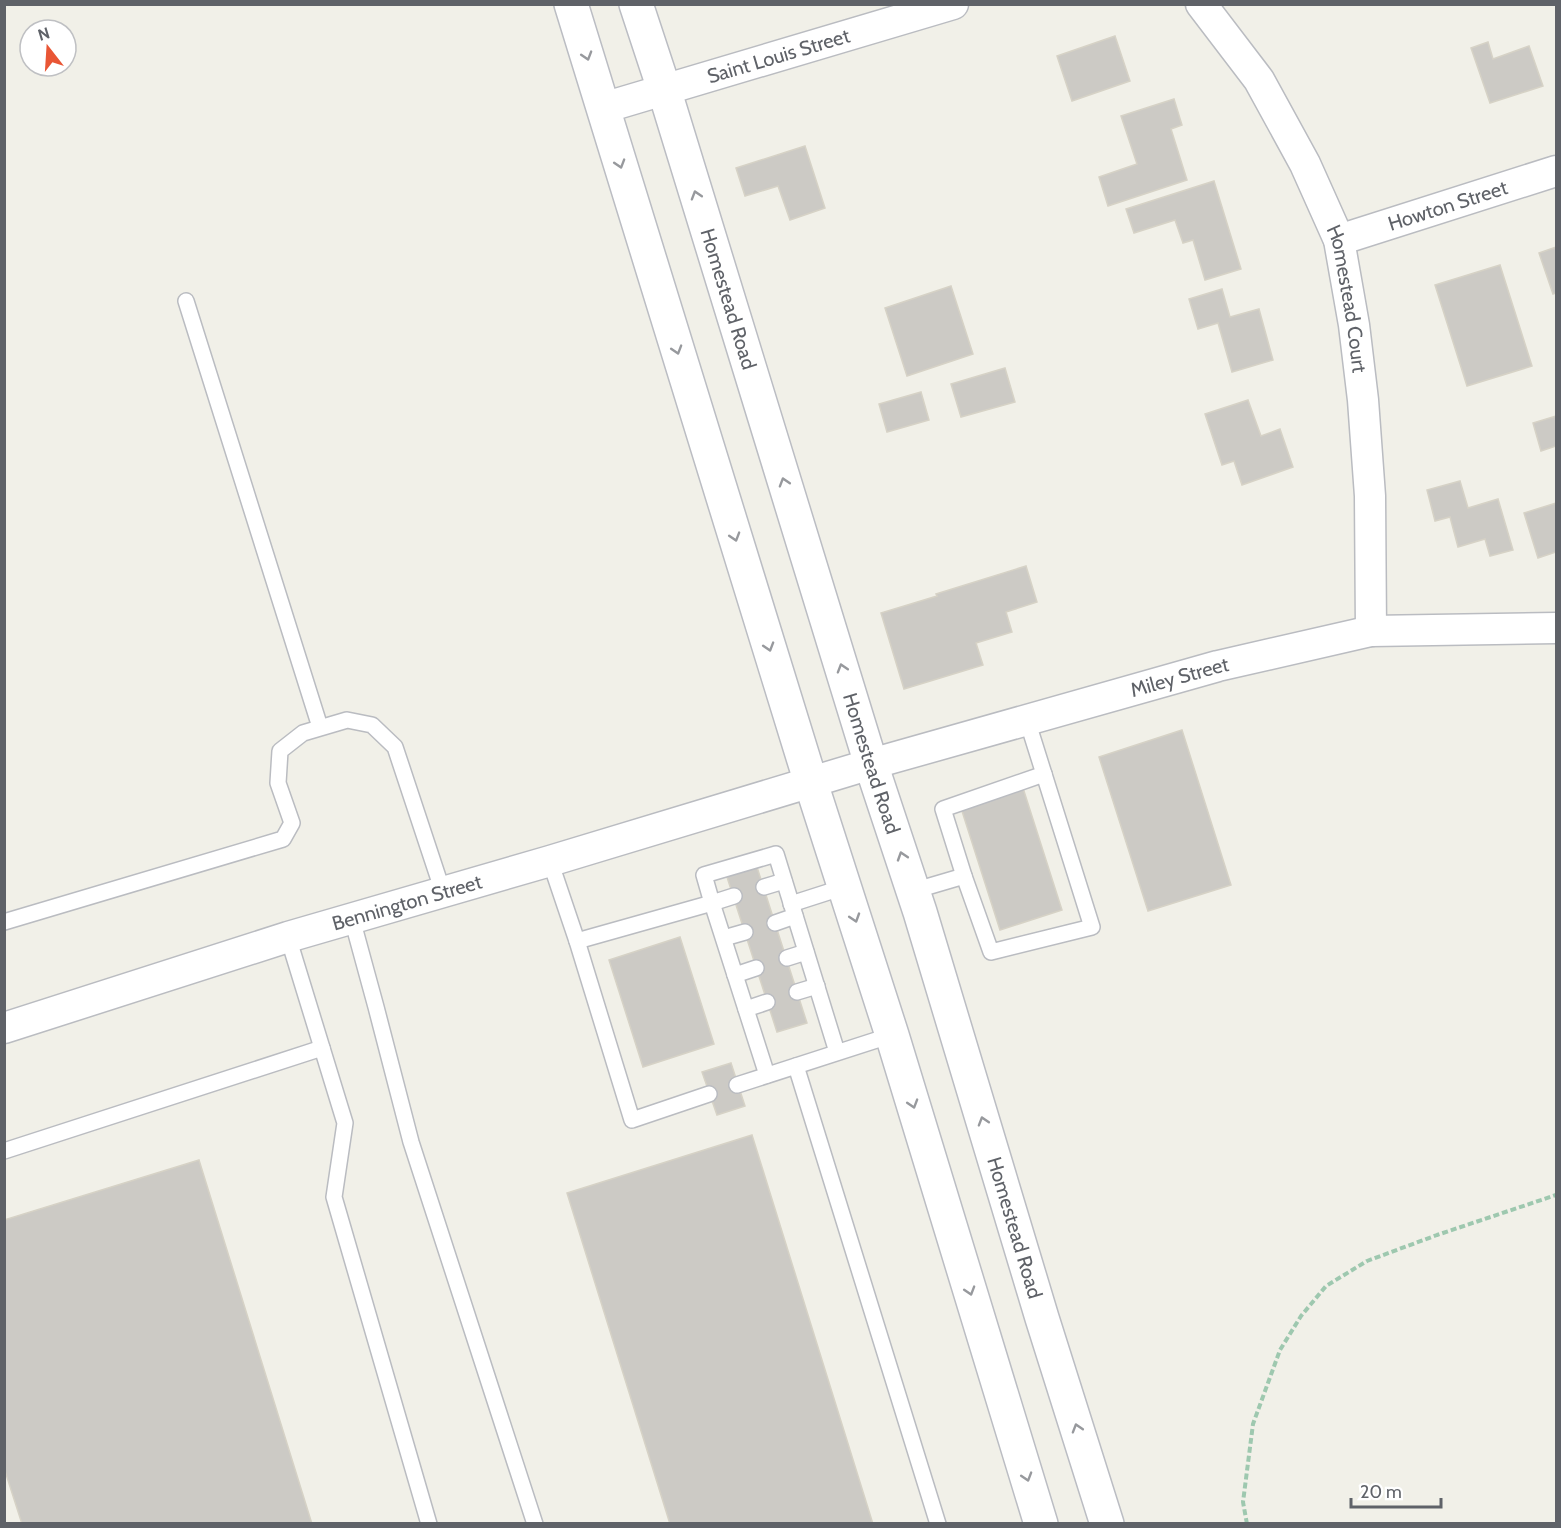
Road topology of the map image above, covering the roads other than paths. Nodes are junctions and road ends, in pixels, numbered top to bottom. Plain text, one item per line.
1 (571, 4) edge
2 (636, 4) edge
3 (953, 4) edge
4 (1201, 4) edge
5 (664, 89) junction
6 (603, 108) junction
7 (1557, 171) edge
8 (1340, 240) junction
9 (186, 301) dead end
10 (1557, 628) edge
11 (1371, 632) junction
12 (1027, 720) junction
13 (320, 727) junction
14 (871, 764) junction
15 (1044, 774) junction
16 (811, 783) junction
17 (550, 861) junction
18 (964, 876) junction
19 (784, 881) junction
20 (764, 887) dead end
21 (844, 887) junction
22 (913, 891) junction
23 (443, 892) junction
24 (734, 896) dead end
25 (712, 903) junction
26 (793, 910) junction
27 (352, 919) junction
28 (4, 922) edge
29 (775, 923) dead end
30 (745, 932) dead end
31 (288, 938) junction
32 (724, 938) junction
33 (577, 941) junction
34 (806, 952) junction
35 (787, 958) dead end
36 (756, 968) dead end
37 (735, 975) junction
38 (817, 986) junction
39 (797, 992) dead end
40 (767, 1002) dead end
41 (746, 1009) junction
42 (4, 1028) edge
43 (892, 1035) junction
44 (322, 1048) junction
45 (837, 1052) junction
46 (796, 1066) junction
47 (767, 1075) junction
48 (737, 1084) dead end
49 (709, 1094) dead end
50 (4, 1151) edge
51 (429, 1524) edge
52 (535, 1524) edge
53 (938, 1524) edge
54 (1041, 1524) edge
55 (1107, 1524) edge

1 -> 6 main road
2 - 5 main road, Homestead Road
3 - 5 street, Saint Louis Street
4 - 8 street, Homestead Court
5 - 6 street, Saint Louis Street
14 -> 5 main road, Homestead Road
6 -> 16 main road
7 - 8 street, Howton Street
8 - 11 street, Homestead Court
9 - 13 lane
10 - 11 street, Miley Street
11 - 12 street, Miley Street
12 - 14 street, Miley Street
12 - 15 lane
13 - 23 lane
13 - 28 lane
14 - 16 street, Miley Street
22 -> 14 main road, Homestead Road
15 - 18 lane
15 - 18 lane
16 - 17 street, Bennington Street
16 - 21 main road
17 - 23 street, Bennington Street
17 - 33 lane
18 - 22 lane
19 - 20 lane
19 - 25 lane
19 - 26 lane
21 - 26 lane
21 -> 43 main road
55 -> 22 main road, Homestead Road
23 - 27 street, Bennington Street
24 - 25 lane
25 - 32 lane
25 - 33 lane
26 - 29 lane
26 - 34 lane
27 - 31 street, Bennington Street
27 - 52 lane
30 - 32 lane
31 - 42 street, Bennington Street
31 - 44 lane
32 - 37 lane
33 - 49 lane
34 - 35 lane
34 - 38 lane
36 - 37 lane
37 - 41 lane
38 - 39 lane
38 - 45 lane
40 - 41 lane
41 - 47 lane
43 - 45 lane
43 -> 54 main road
44 - 50 lane
44 - 51 lane
45 - 46 lane
46 - 47 lane
46 - 53 lane
47 - 48 lane

